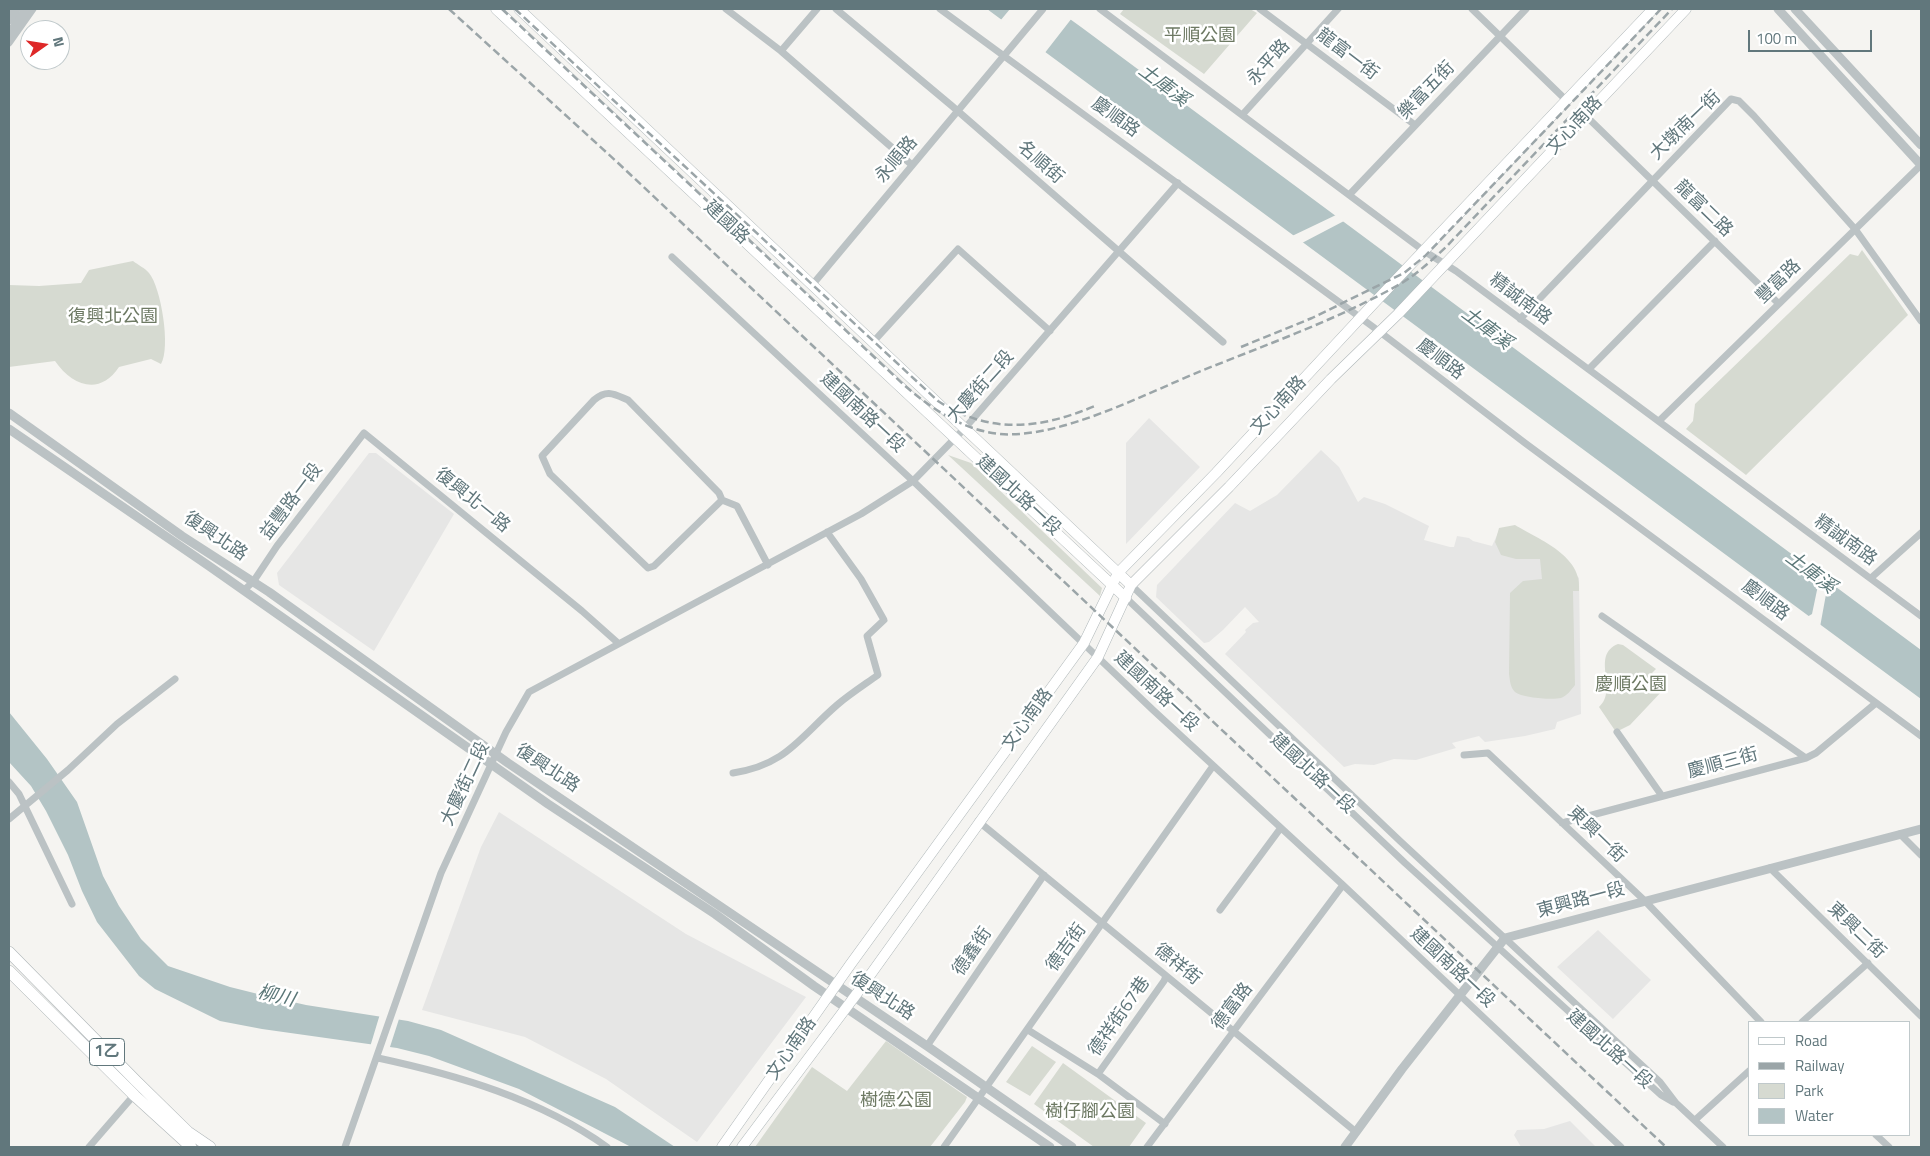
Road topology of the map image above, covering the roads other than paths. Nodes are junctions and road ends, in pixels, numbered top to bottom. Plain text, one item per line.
1 (16, 9) edge
2 (25, 9) edge
3 (33, 9) edge
4 (496, 9) edge
5 (519, 9) edge
6 (726, 9) edge
7 (816, 9) edge
8 (836, 9) edge
9 (940, 9) edge
10 (1043, 9) edge
11 (1100, 9) edge
12 (1260, 9) edge
13 (1338, 9) edge
14 (1472, 9) edge
15 (1526, 9) edge
16 (1653, 9) edge
17 (1686, 9) edge
18 (1778, 9) edge
19 (1795, 9) edge
20 (1803, 13) edge
21 (9, 20) edge
22 (1500, 36) junction
23 (10, 37) edge
24 (1307, 44) junction
25 (781, 51) junction
26 (1004, 55) junction
27 (1566, 100) junction
28 (957, 112) junction
29 (1242, 114) junction
30 (1586, 116) junction
31 (1415, 125) junction
32 (1921, 145) edge
33 (1921, 165) edge
34 (912, 166) junction
35 (1653, 181) junction
36 (1178, 183) junction
37 (1350, 194) junction
38 (1855, 229) junction
39 (1715, 241) junction
40 (1119, 250) junction
41 (1424, 251) junction
42 (672, 257) dead end
43 (1444, 266) junction
44 (813, 284) junction
45 (1778, 303) junction
46 (1362, 318) junction
47 (1520, 319) junction
48 (1921, 322) edge
49 (1050, 331) junction
50 (1380, 332) junction
51 (874, 341) junction
52 (1223, 342) dead end
53 (1588, 369) junction
54 (9, 413) edge
55 (1659, 421) junction
56 (965, 428) junction
57 (9, 429) edge
58 (364, 433) joint
59 (955, 438) junction
60 (912, 481) junction
61 (722, 500) junction
62 (827, 532) junction
63 (1921, 533) edge
64 (768, 565) junction
65 (1118, 573) junction
66 (1871, 578) junction
67 (253, 582) junction
68 (1131, 585) junction
69 (1113, 586) junction
70 (244, 590) junction
71 (1126, 598) junction
72 (1602, 616) dead end
73 (1921, 616) edge
74 (618, 643) junction
75 (1084, 643) junction
76 (1098, 657) junction
77 (175, 679) dead end
78 (1876, 703) junction
79 (1617, 732) dead end
80 (1921, 736) edge
81 (497, 755) junction
82 (1464, 755) dead end
83 (1806, 758) junction
84 (492, 764) junction
85 (1213, 766) junction
86 (733, 774) dead end
87 (9, 782) edge
88 (1662, 796) junction
89 (25, 807) junction
90 (9, 819) edge
91 (978, 821) junction
92 (1562, 823) junction
93 (1921, 828) edge
94 (1280, 829) junction
95 (1900, 834) junction
96 (1921, 855) edge
97 (1770, 868) junction
98 (1044, 875) junction
99 (1343, 885) junction
100 (1644, 900) junction
101 (72, 904) dead end
102 (1220, 910) dead end
103 (1104, 924) junction
104 (1505, 938) junction
105 (1498, 948) junction
106 (9, 952) edge
107 (1868, 963) junction
108 (9, 971) edge
109 (1166, 976) junction
110 (836, 986) junction
111 (1460, 995) junction
112 (829, 996) junction
113 (853, 997) junction
114 (846, 1006) junction
115 (1921, 1016) edge
116 (1761, 1021) edge
117 (1803, 1021) edge
118 (1028, 1030) junction
119 (1234, 1030) junction
120 (927, 1046) junction
121 (378, 1056) junction
122 (1748, 1072) edge
123 (1098, 1074) junction
124 (136, 1081) junction
125 (987, 1089) junction
126 (135, 1096) junction
127 (979, 1098) junction
128 (1676, 1103) junction
129 (1695, 1120) junction
130 (1165, 1124) junction
131 (1356, 1132) junction
132 (1877, 1136) edge
133 (90, 1147) edge
134 (191, 1147) edge
135 (210, 1147) edge
136 (345, 1147) edge
137 (607, 1147) edge
138 (722, 1147) edge
139 (742, 1147) edge
140 (944, 1147) edge
141 (1050, 1147) edge
142 (1072, 1147) edge
143 (1147, 1147) edge
144 (1345, 1147) edge
145 (1620, 1147) edge
146 (1723, 1147) edge
147 (1889, 1147) edge

1 - 21 street
2 - 23 street
3 - 23 street
4 - 59 main road, 建國路
5 - 44 main road, 建國路
6 - 25 street
7 - 25 street
8 - 28 street, 名順街
9 - 26 street, 慶順路
10 - 26 street, 永順路
11 - 29 street, 精誠南路
12 - 24 street, 龍富一街
13 - 24 street, 永平路
14 - 22 street
15 - 22 street, 樂富五街
16 - 27 main road, 文心南路
17 - 30 main road, 文心南路
18 - 33 street
19 - 20 street
20 - 32 street
22 - 27 street
22 - 31 street, 樂富五街
24 - 29 street, 永平路
24 - 31 street, 龍富一街
25 - 34 street
26 - 28 street, 永順路
26 - 36 street, 慶順路
27 - 41 main road, 文心南路
28 - 34 street, 永順路
28 - 40 street, 名順街
29 - 37 street, 精誠南路
30 - 35 street, 龍富二路
30 - 43 main road, 文心南路
31 - 37 street, 樂富五街
33 - 38 street, 豐富路
34 - 44 street, 永順路
35 - 38 street, 大墩南一街
35 - 39 street, 龍富二路
35 - 47 street, 大墩南一街
36 - 40 street, 大慶街二段
36 - 46 street, 慶順路
37 - 41 street, 精誠南路
38 - 45 street, 豐富路
38 - 48 street, 大墩南一街
39 - 45 street, 龍富二路
39 - 53 street
40 - 49 street, 大慶街二段
40 - 52 street, 名順街
41 - 43 street, 精誠南路
41 - 46 main road, 文心南路
42 - 60 street, 建國南路一段
43 - 47 street, 精誠南路
43 - 50 main road, 文心南路
44 - 51 main road, 建國路
45 - 55 street, 豐富路
46 - 50 street, 慶順路
46 - 65 main road, 文心南路
47 - 53 street, 精誠南路
49 - 51 street
49 - 56 street, 大慶街二段
50 - 68 main road, 文心南路
50 - 78 street, 慶順路
51 - 56 main road, 建國路
53 - 55 street, 精誠南路
54 - 67 street, 復興北路
55 - 66 street, 精誠南路
56 - 59 street, 大慶街二段
56 - 65 main road, 建國北路一段
57 - 70 street, 復興北路
58 - 67 street, 益豐路一段
58 - 74 street, 復興北一路
59 - 60 street, 大慶街二段
59 - 69 main road, 建國北路一段
60 - 62 street, 大慶街二段
60 - 75 street, 建國南路一段
61 - 61 street
61 - 64 street
62 - 64 street, 大慶街二段
62 - 86 street
63 - 66 street
64 - 74 street, 大慶街二段
65 - 68 main road, 建國北路一段
65 - 69 main road, 文心南路
66 - 73 street, 精誠南路
67 - 70 street, 益豐路一段
67 - 81 street, 復興北路
68 - 71 main road, 文心南路
68 - 104 street, 建國北路一段
69 - 71 main road, 建國北路一段
69 - 75 main road, 文心南路
70 - 84 street, 復興北路
71 - 76 main road, 文心南路
71 - 105 street, 建國北路一段
72 - 83 street
74 - 81 street, 大慶街二段
75 - 76 street, 建國南路一段
75 - 110 main road, 文心南路
76 - 85 street, 建國南路一段
76 - 91 main road, 文心南路
77 - 89 street
78 - 80 street, 慶順路
78 - 83 street, 慶順三街
79 - 88 street
81 - 84 street, 大慶街二段
81 - 110 street, 復興北路
82 - 92 street, 東興一街
83 - 88 street, 慶順三街
84 - 112 street, 復興北路
84 - 121 street, 大慶街二段
85 - 94 street, 建國南路一段
85 - 103 street, 德吉街
87 - 89 street
88 - 92 street, 慶順三街
89 - 90 street
89 - 101 street
91 - 98 street, 德祥街
91 - 113 main road, 文心南路
92 - 100 street, 東興一街
93 - 95 street, 東興路一段
94 - 99 street, 建國南路一段
94 - 102 street
95 - 96 street
95 - 97 street, 東興路一段
97 - 100 street, 東興路一段
97 - 107 street, 東興二街
98 - 103 street, 德祥街
98 - 120 street, 德鑫街
99 - 111 street, 建國南路一段
99 - 119 street, 德富路
100 - 104 street, 東興路一段
100 - 116 street, 東興一街
103 - 109 street, 德祥街
103 - 118 street, 德吉街
104 - 105 street
104 - 128 street, 建國北路一段
105 - 111 street
105 - 128 street, 建國北路一段
106 - 124 main road, 1乙
107 - 115 street, 東興二街
107 - 117 street
108 - 126 main road, 1乙
109 - 119 street, 德祥街
109 - 123 street, 德祥街67巷
110 - 112 main road, 文心南路
110 - 113 street, 復興北路
111 - 131 street
111 - 145 street, 建國南路一段
112 - 114 street, 復興北路
112 - 138 main road, 文心南路
113 - 114 main road, 文心南路
113 - 120 street, 復興北路
114 - 127 street, 復興北路
114 - 139 main road, 文心南路
118 - 123 street
118 - 125 street, 德吉街
119 - 130 street, 德富路
119 - 131 street, 德祥街
120 - 125 street, 復興北路
121 - 136 street, 大慶街二段
121 - 137 street
122 - 129 street
123 - 130 street
124 - 126 street
124 - 135 main road, 1乙
125 - 127 street, 德吉街
125 - 142 street, 復興北路
126 - 133 street
126 - 134 main road, 1乙
127 - 140 street, 德吉街
127 - 141 street, 復興北路
128 - 129 street, 建國北路一段
129 - 146 street, 建國北路一段
130 - 143 street, 德富路
131 - 144 street
132 - 147 street

